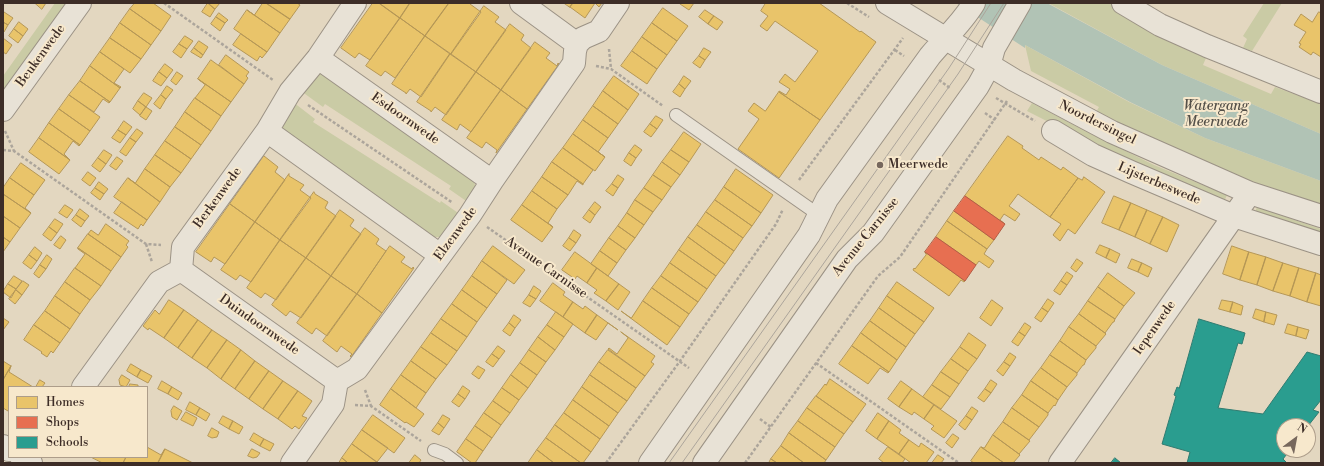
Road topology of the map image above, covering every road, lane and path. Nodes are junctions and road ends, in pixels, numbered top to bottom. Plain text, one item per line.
1 (80, 3) edge
2 (164, 3) edge
3 (355, 3) edge
4 (521, 3) edge
5 (618, 3) edge
6 (887, 3) edge
7 (1020, 3) edge
8 (1123, 3) edge
9 (972, 8) edge
10 (921, 25) junction
11 (944, 39) junction
12 (894, 50) junction
13 (575, 53) junction
14 (318, 58) junction
15 (989, 66) junction
16 (921, 68) junction
17 (1014, 80) junction
18 (290, 92) junction
19 (1321, 92) edge
20 (968, 100) junction
21 (1006, 104) junction
22 (3, 110) edge
23 (676, 115) joint
24 (995, 120) junction
25 (3, 127) edge
26 (267, 131) junction
27 (1053, 131) joint
28 (3, 150) edge
29 (14, 151) junction
30 (492, 181) junction
31 (1250, 193) junction
32 (790, 195) junction
33 (470, 215) junction
34 (819, 215) junction
35 (1234, 216) junction
36 (1321, 216) edge
37 (1321, 244) edge
38 (183, 247) junction
39 (440, 255) junction
40 (181, 270) junction
41 (680, 362) junction
42 (816, 363) junction
43 (337, 381) junction
44 (707, 381) junction
45 (84, 386) edge
46 (333, 404) junction
47 (743, 407) junction
48 (771, 427) junction
49 (434, 450) joint
50 (292, 463) edge
51 (457, 463) edge
52 (606, 463) edge
53 (650, 463) edge
54 (704, 463) edge
55 (745, 463) edge
56 (959, 463) edge
57 (1060, 463) edge

1 - 22 street, Beukenwede
2 - 18 path, Avenue Carnisse
3 - 14 street, Berkenwede
4 - 13 street
5 - 13 street, Elzenwede
6 - 10 street, Noordersingel
7 - 15 street, Avenue Carnisse
8 - 19 street
9 - 11 street
10 - 11 street, Noordersingel
10 - 12 path
11 - 15 street, Noordersingel
11 - 16 street
12 - 16 path
12 - 32 path
13 - 23 path
13 - 30 street, Elzenwede
14 - 18 street, Berkenwede
14 - 30 street, Esdoornwede
15 - 17 street, Noordersingel
15 - 20 street, Avenue Carnisse
16 - 20 path
16 - 34 street
17 - 21 path
17 - 31 street, Noordersingel
18 - 26 street, Berkenwede
18 - 33 path, Avenue Carnisse
20 - 24 path
20 - 47 street, Avenue Carnisse
21 - 24 path
21 - 27 path
23 - 32 lane
24 - 42 path
25 - 29 path
26 - 38 street, Berkenwede
26 - 39 street
27 - 35 street, Lijsterbeswede
28 - 29 path
29 - 38 path
30 - 33 street, Elzenwede
31 - 35 street, Iepenwede
31 - 36 street, Noordersingel
32 - 34 lane
32 - 41 path
33 - 39 street, Elzenwede
33 - 41 path, Avenue Carnisse
34 - 44 street
35 - 37 street, Lijsterbeswede
35 - 57 street, Iepenwede
38 - 40 street
39 - 43 street, Elzenwede
40 - 43 street, Duindoornwede
40 - 45 street
41 - 44 path, Avenue Carnisse
41 - 52 path
42 - 48 path
42 - 56 path
43 - 46 street
44 - 53 street
46 - 49 path
46 - 50 street
47 - 48 path
47 - 54 street, Avenue Carnisse
48 - 55 path
49 - 51 lane

